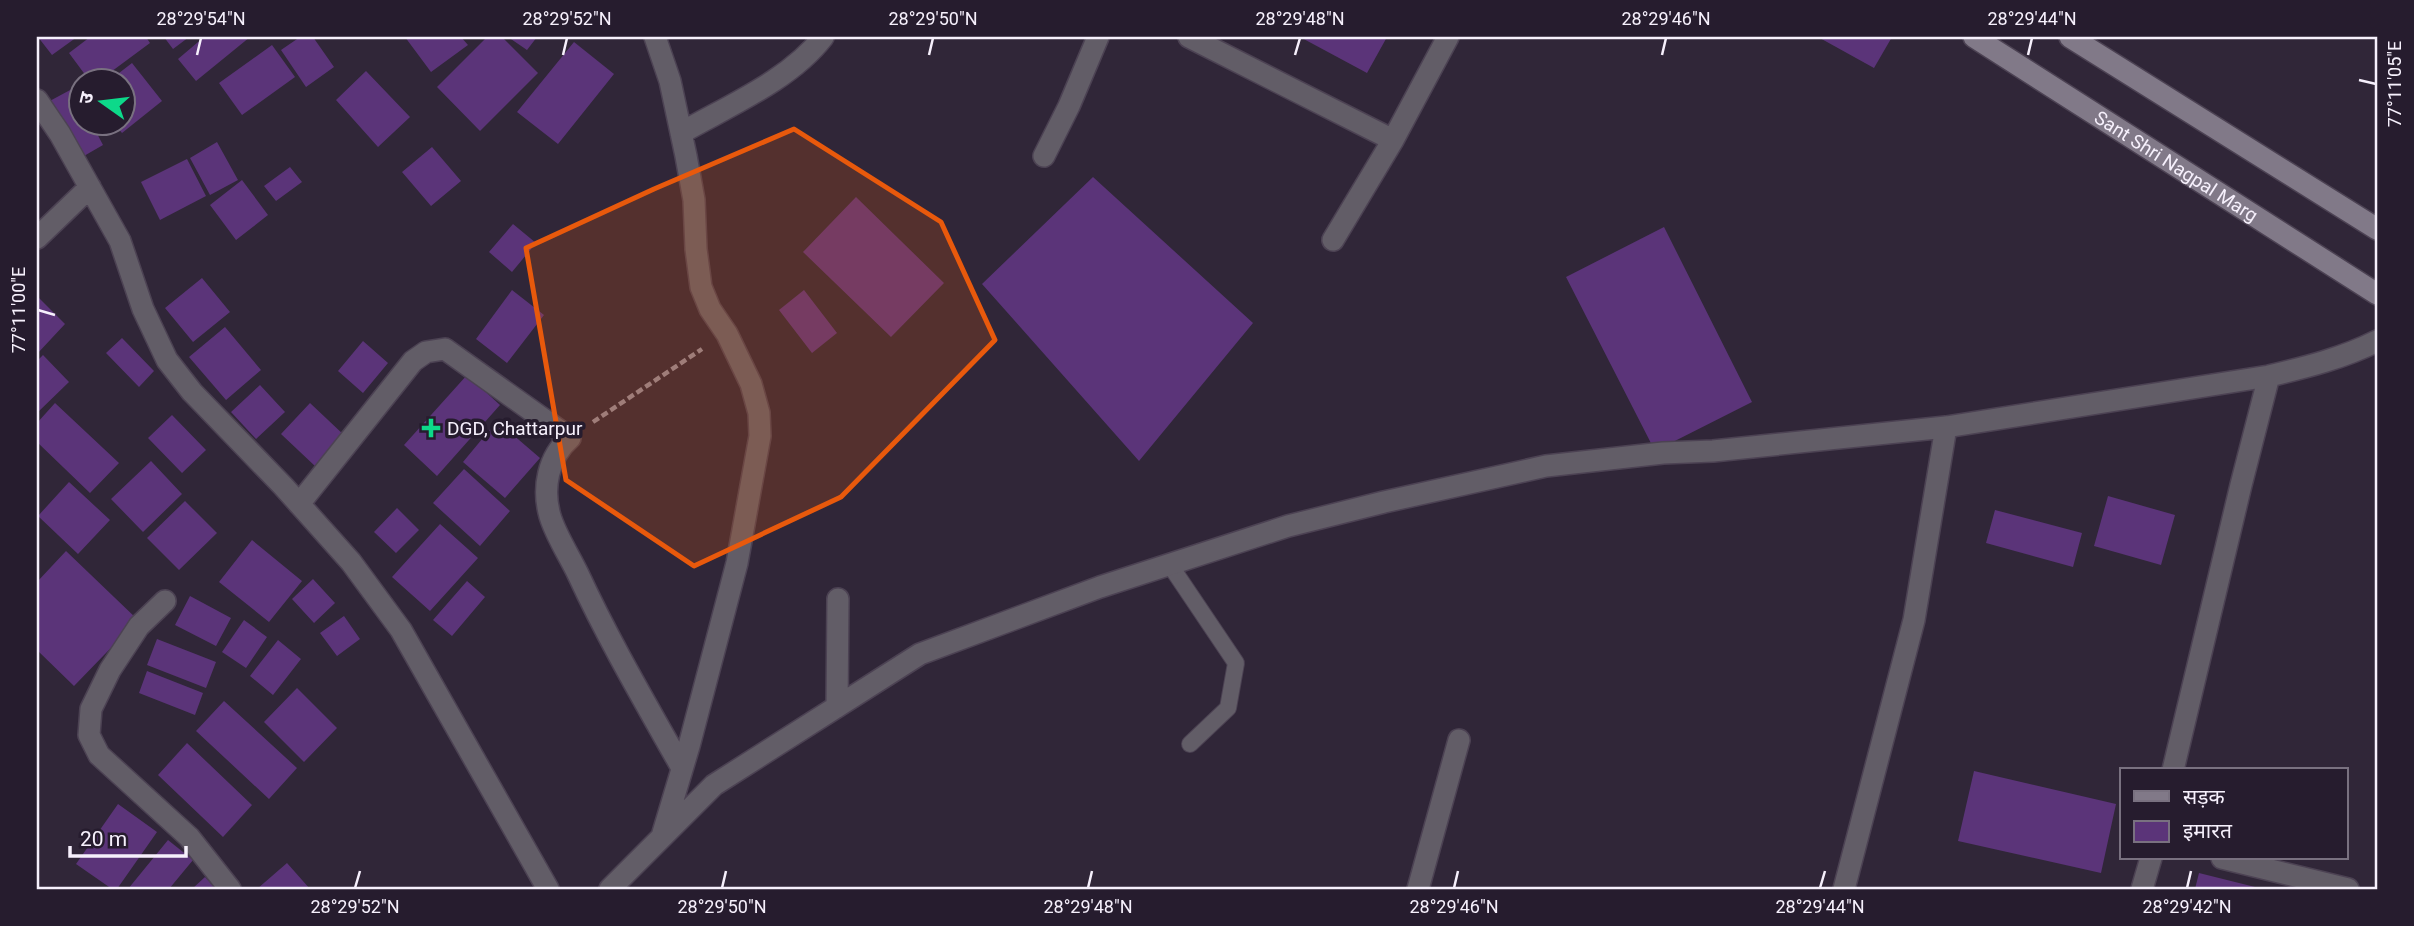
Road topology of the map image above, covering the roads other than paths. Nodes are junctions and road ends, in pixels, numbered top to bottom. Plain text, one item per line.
1 (655, 37) edge
2 (823, 37) edge
3 (1098, 37) edge
4 (1189, 37) edge
5 (1448, 37) edge
6 (1974, 37) edge
7 (2070, 37) edge
8 (37, 100) edge
9 (681, 133) junction
10 (1393, 140) junction
11 (1044, 156) dead end
12 (90, 187) junction
13 (2377, 229) edge
14 (37, 238) edge
15 (1333, 240) dead end
16 (2377, 294) edge
17 (2377, 341) edge
18 (2269, 376) junction
19 (1946, 427) junction
20 (299, 504) junction
21 (1170, 565) junction
22 (838, 599) dead end
23 (165, 601) dead end
24 (837, 707) junction
25 (1459, 740) dead end
26 (1190, 744) dead end
27 (682, 768) junction
28 (2173, 768) edge
29 (661, 839) junction
30 (2150, 860) edge
31 (2230, 860) edge
32 (230, 889) edge
33 (548, 889) edge
34 (610, 889) edge
35 (1418, 889) edge
36 (1844, 889) edge
37 (2143, 889) edge
38 (2348, 889) edge

1 - 9 street
2 - 9 street
3 - 11 street
4 - 10 street
5 - 10 street
6 - 16 main road, Sant Shri Nagpal Marg
7 - 13 main road
8 - 12 street
9 - 27 street
10 - 15 street
12 - 14 street
12 - 20 street
17 - 18 street
18 - 19 street
18 - 28 street
19 - 21 street
19 - 36 street
20 - 27 street
20 - 33 street
21 - 24 street
21 - 26 lane
22 - 24 street
23 - 32 street
24 - 29 street
25 - 35 street
27 - 29 street
29 - 34 street
30 - 37 street
31 - 38 street

